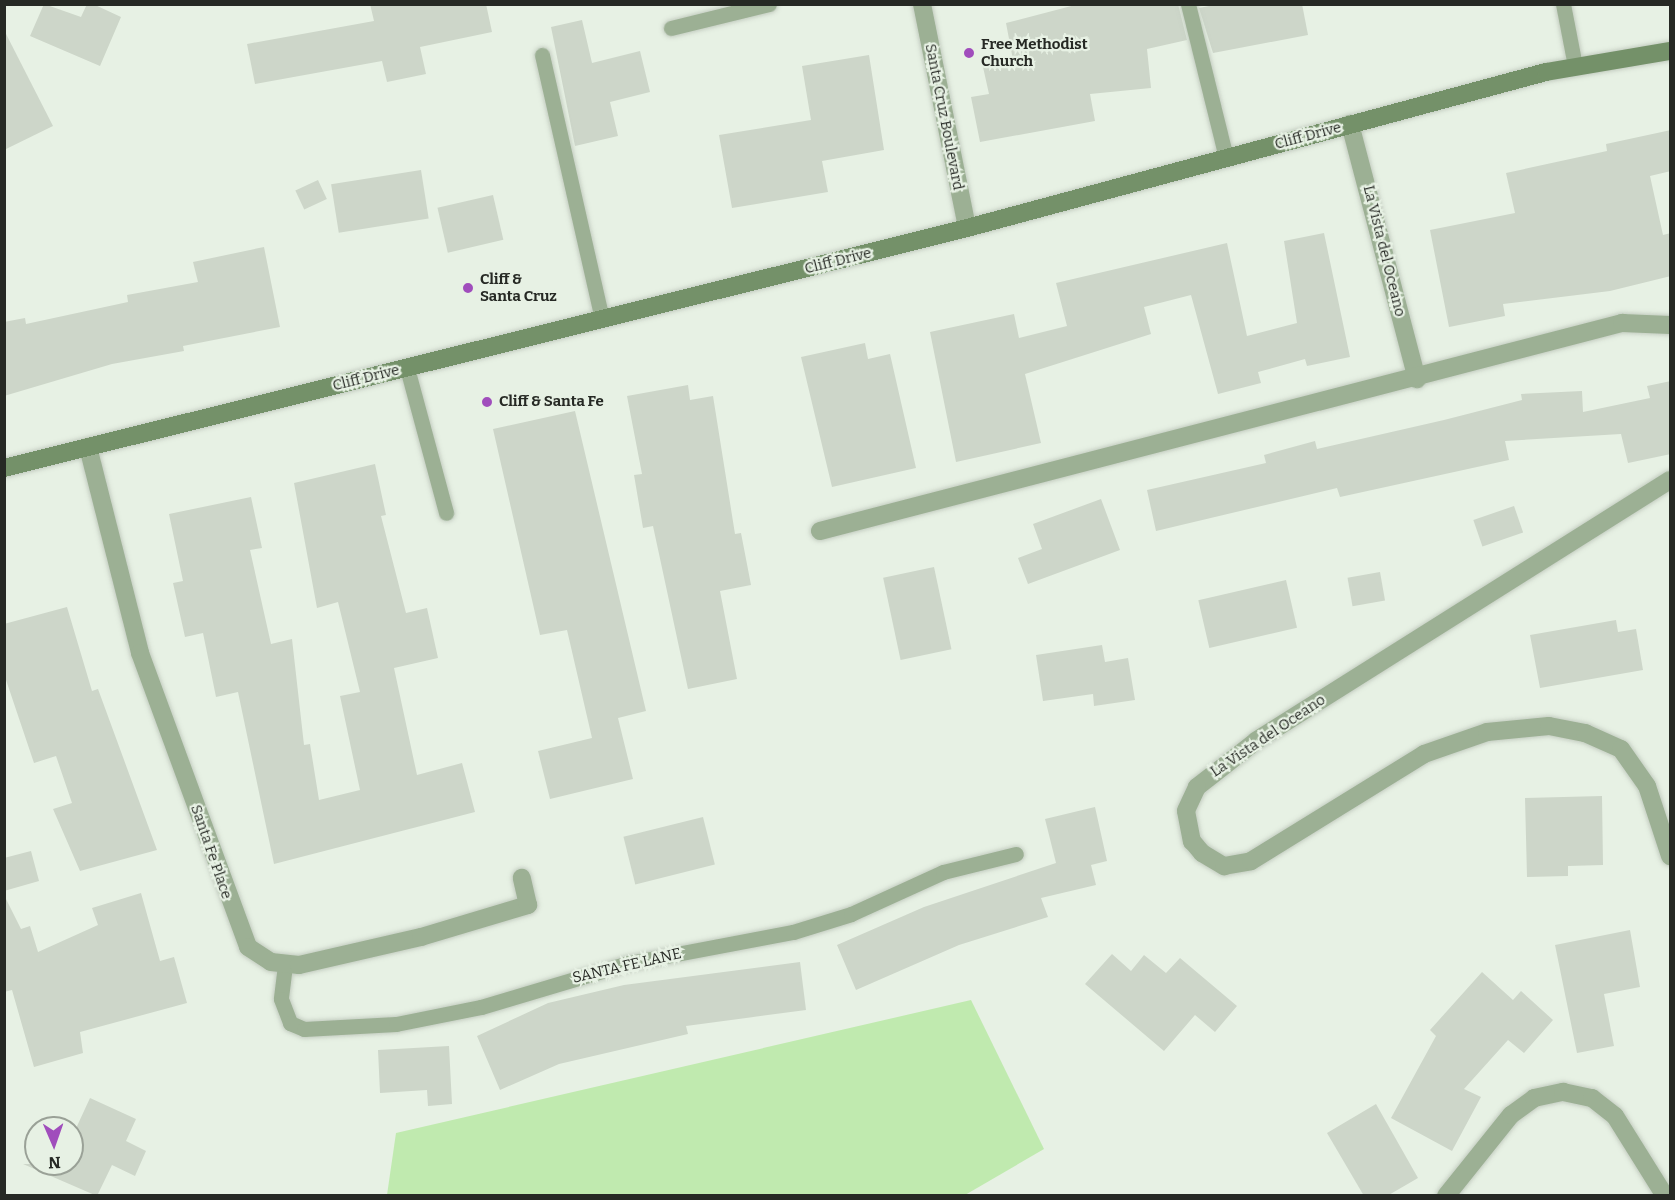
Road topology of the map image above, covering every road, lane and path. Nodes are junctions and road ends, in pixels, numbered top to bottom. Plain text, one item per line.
1 (769, 4) edge
2 (922, 4) edge
3 (1188, 4) edge
4 (1563, 4) edge
5 (671, 28) dead end
6 (1671, 51) edge
7 (542, 55) dead end
8 (1575, 66) junction
9 (1350, 124) junction
10 (1226, 158) junction
11 (967, 228) junction
12 (602, 319) junction
13 (1671, 325) edge
14 (408, 368) junction
15 (1417, 379) junction
16 (88, 447) junction
17 (4, 468) edge
18 (1671, 480) edge
19 (446, 513) dead end
20 (820, 531) dead end
21 (1016, 854) dead end
22 (1671, 856) edge
23 (522, 878) dead end
24 (285, 965) junction
25 (1446, 1196) edge
26 (1665, 1196) edge

1 - 5 lane
2 - 11 street, Santa Cruz Boulevard
3 - 10 lane
4 - 8 lane
6 - 8 main road, Cliff Drive
7 - 12 lane
8 - 9 main road, Cliff Drive
9 - 10 main road, Cliff Drive
9 - 15 street, La Vista del Oceano
10 - 11 main road, Cliff Drive
11 - 12 main road, Cliff Drive
12 - 14 main road, Cliff Drive
13 - 15 street
14 - 16 main road, Cliff Drive
14 - 19 lane
15 - 20 street
16 - 17 main road, Cliff Drive
16 - 24 street, Santa Fe Place
18 - 22 street, La Vista del Oceano
21 - 24 lane, SANTA FE LANE
23 - 24 street
25 - 26 street

